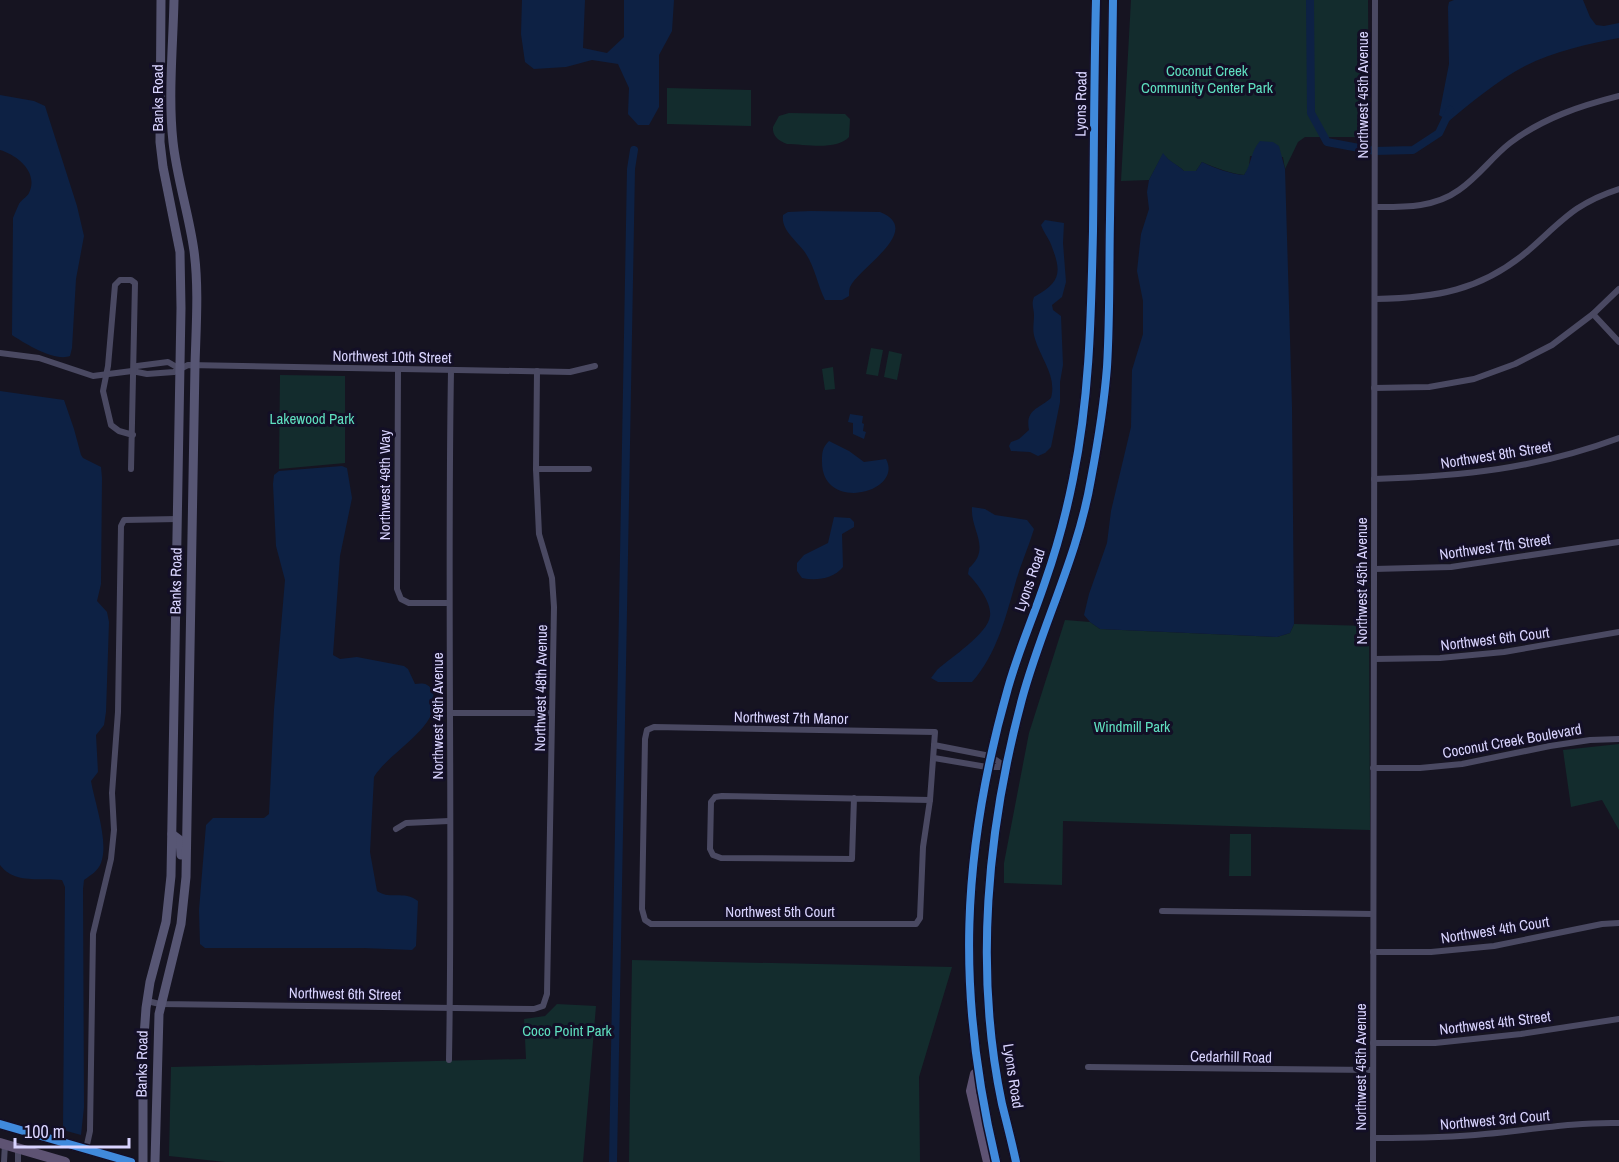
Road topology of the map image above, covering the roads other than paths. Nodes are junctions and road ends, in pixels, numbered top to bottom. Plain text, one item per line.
1 (161, 0) edge
2 (174, 0) edge
3 (1096, 0) edge
4 (1113, 0) edge
5 (1375, 0) edge
6 (1619, 96) edge
7 (1619, 189) edge
8 (1375, 207) junction
9 (1619, 289) edge
10 (1375, 299) junction
11 (1593, 314) junction
12 (1619, 342) edge
13 (0, 353) edge
14 (188, 366) junction
15 (595, 366) dead end
16 (398, 370) junction
17 (132, 371) junction
18 (451, 371) junction
19 (537, 371) junction
20 (106, 374) junction
21 (1374, 388) junction
22 (133, 435) junction
23 (1619, 438) edge
24 (536, 469) junction
25 (589, 469) dead end
26 (131, 470) dead end
27 (1374, 478) junction
28 (178, 519) junction
29 (1619, 542) edge
30 (1374, 569) junction
31 (448, 603) junction
32 (1619, 632) edge
33 (1374, 660) junction
34 (451, 713) junction
35 (552, 713) junction
36 (1619, 739) edge
37 (934, 745) junction
38 (990, 756) junction
39 (934, 758) junction
40 (1006, 767) junction
41 (987, 768) junction
42 (1373, 768) junction
43 (854, 798) junction
44 (930, 800) junction
45 (449, 821) junction
46 (396, 829) dead end
47 (172, 834) junction
48 (1162, 910) dead end
49 (182, 914) junction
50 (1373, 914) junction
51 (645, 920) joint
52 (1619, 923) edge
53 (1373, 952) junction
54 (147, 1001) junction
55 (160, 1004) junction
56 (543, 1006) joint
57 (450, 1008) junction
58 (1619, 1018) edge
59 (1373, 1043) junction
60 (449, 1060) dead end
61 (1088, 1067) dead end
62 (977, 1068) junction
63 (1373, 1070) junction
64 (1619, 1123) edge
65 (0, 1124) edge
66 (1373, 1138) junction
67 (2, 1143) edge
68 (18, 1148) junction
69 (86, 1149) junction
70 (4, 1162) edge
71 (18, 1162) edge
72 (65, 1162) edge
73 (131, 1162) edge
74 (143, 1162) edge
75 (155, 1162) edge
76 (988, 1162) edge
77 (996, 1162) edge
78 (1016, 1162) edge
79 (1373, 1162) edge

1 - 14 street, Banks Road
2 - 14 street, Banks Road
3 - 38 main road, Lyons Road
4 - 40 main road, Lyons Road
5 - 8 street, Northwest 45th Avenue
6 - 8 street
7 - 10 street
8 - 10 street, Northwest 45th Avenue
9 - 11 street
10 - 21 street, Northwest 45th Avenue
11 - 12 street
11 - 21 street
13 - 20 street
14 - 16 street, Northwest 10th Street
14 - 17 street
14 - 17 street
14 - 28 street, Banks Road
14 - 49 street, Banks Road
15 - 19 street, Northwest 10th Street
16 - 18 street, Northwest 10th Street
16 - 31 street, Northwest 49th Way
17 - 20 street
17 - 20 street
17 - 22 street
18 - 19 street, Northwest 10th Street
18 - 31 street, Northwest 49th Avenue
19 - 24 street, Northwest 48th Avenue
20 - 22 street
21 - 27 street, Northwest 45th Avenue
22 - 26 street
23 - 27 street, Northwest 8th Street
24 - 25 street
24 - 35 street, Northwest 48th Avenue
27 - 30 street, Northwest 45th Avenue
28 - 47 street, Banks Road
28 - 69 street
29 - 30 street, Northwest 7th Street
30 - 33 street, Northwest 45th Avenue
31 - 34 street, Northwest 49th Avenue
32 - 33 street, Northwest 6th Court
33 - 42 street, Northwest 45th Avenue
34 - 35 street
34 - 45 street, Northwest 49th Avenue
35 - 56 street, Northwest 48th Avenue
36 - 42 street, Coconut Creek Boulevard
37 - 38 street
37 - 39 street
37 - 51 street, Northwest 7th Manor
38 - 40 street
38 - 41 main road, Lyons Road
39 - 41 street
39 - 44 street
40 - 41 street
40 - 78 main road, Lyons Road
41 - 62 main road, Lyons Road
42 - 50 street, Northwest 45th Avenue
43 - 43 street
43 - 44 street
44 - 51 street, Northwest 5th Court
45 - 46 street
45 - 57 street, Northwest 49th Avenue
47 - 49 street
47 - 54 street, Banks Road
48 - 50 street
49 - 55 street, Banks Road
50 - 53 street, Northwest 45th Avenue
52 - 53 street, Northwest 4th Court
53 - 59 street, Northwest 45th Avenue
54 - 55 street, Northwest 6th Street
54 - 74 street, Banks Road
55 - 57 street, Northwest 6th Street
55 - 75 street, Banks Road
56 - 57 street, Northwest 6th Street
57 - 60 street, Northwest 49th Avenue
58 - 59 street, Northwest 4th Street
59 - 63 street, Northwest 45th Avenue
61 - 63 street, Cedarhill Road
62 - 76 main road
62 - 77 main road, Lyons Road
63 - 66 street, Northwest 45th Avenue
64 - 66 street, Northwest 3rd Court
65 - 69 main road
66 - 79 street, Northwest 45th Avenue
67 - 68 main road
67 - 70 street
68 - 71 street
68 - 72 main road
69 - 73 main road

